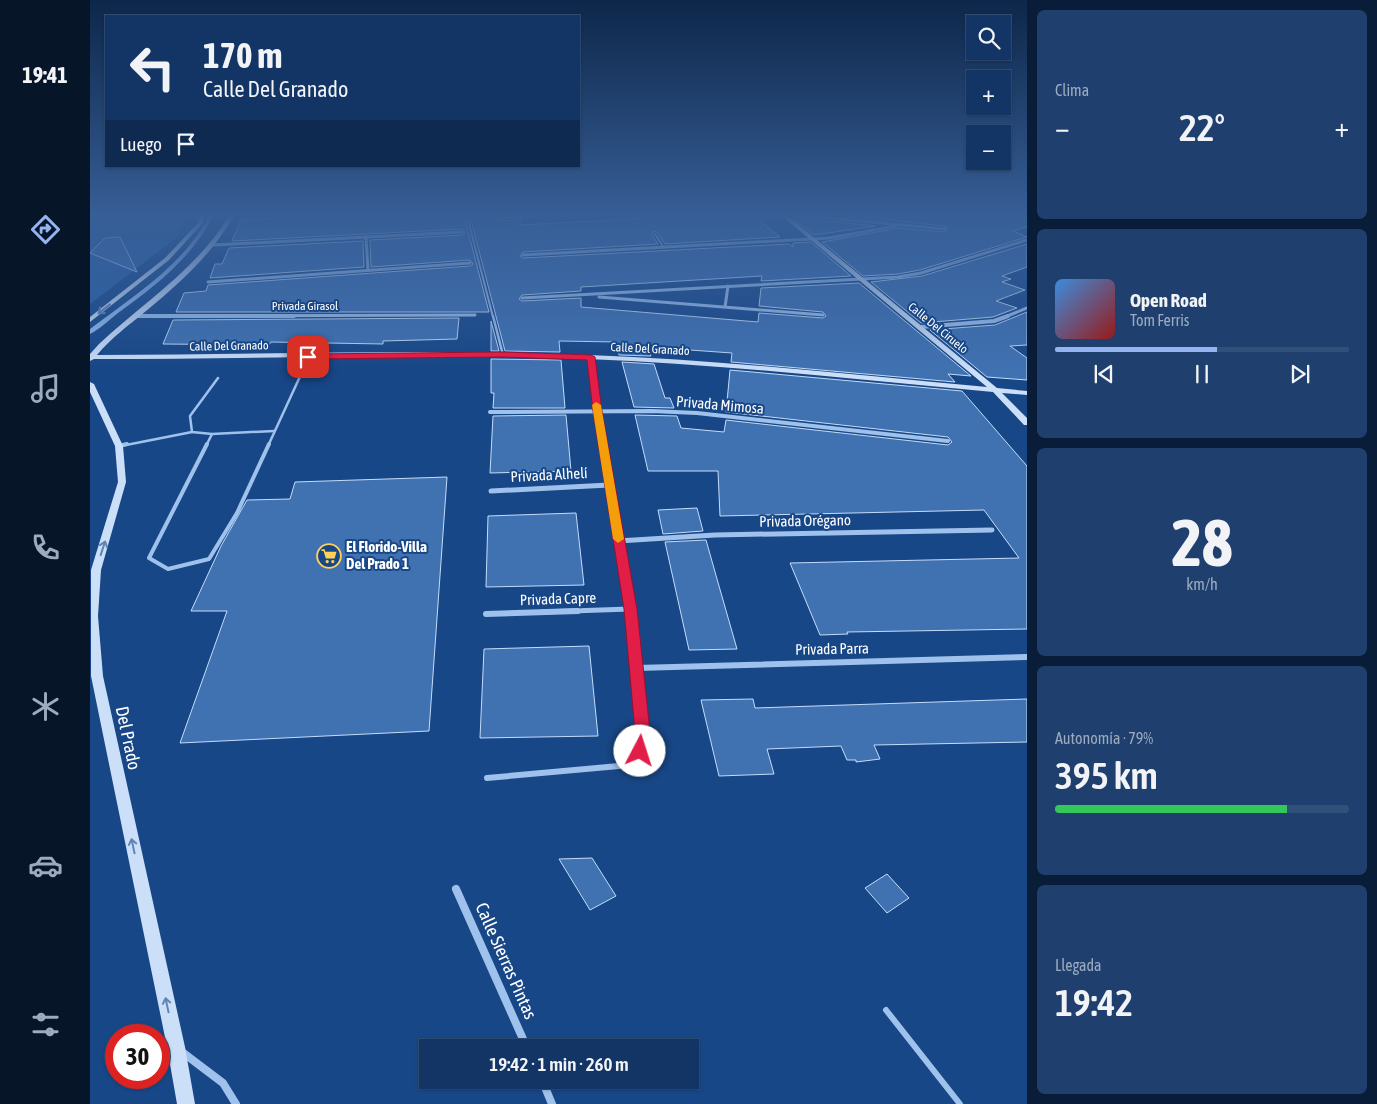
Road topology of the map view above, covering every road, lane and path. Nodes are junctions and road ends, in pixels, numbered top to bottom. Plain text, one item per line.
1 (156, 268) edge
2 (191, 268) edge
3 (404, 268) edge
4 (480, 268) edge
5 (845, 268) edge
6 (939, 268) edge
7 (368, 270) joint
8 (858, 279) junction
9 (208, 282) dead end
10 (728, 286) junction
11 (585, 296) junction
12 (522, 298) dead end
13 (725, 307) junction
14 (1027, 308) edge
15 (475, 315) dead end
16 (135, 316) junction
17 (823, 316) dead end
18 (90, 320) edge
19 (920, 327) junction
20 (503, 355) junction
21 (308, 357) junction
22 (591, 357) junction
23 (90, 358) edge
24 (218, 378) dead end
25 (90, 384) edge
26 (995, 390) junction
27 (1027, 393) edge
28 (597, 411) junction
29 (490, 412) dead end
30 (1027, 423) edge
31 (274, 431) junction
32 (192, 432) junction
33 (212, 434) junction
34 (948, 441) dead end
35 (119, 446) junction
36 (609, 484) junction
37 (491, 491) dead end
38 (992, 530) dead end
39 (618, 541) junction
40 (630, 609) junction
41 (486, 614) dead end
42 (1027, 657) edge
43 (637, 668) junction
44 (487, 778) dead end
45 (456, 889) dead end
46 (886, 1010) dead end
47 (523, 1039) edge
48 (176, 1047) junction
49 (546, 1089) edge
50 (186, 1104) edge
51 (236, 1104) edge
52 (552, 1104) edge
53 (960, 1104) edge

1 -> 18 main road
2 - 16 main road
3 - 7 street
4 - 20 lane
5 - 8 main road, Calle Del Ciruelo
6 - 8 street
7 - 9 street
8 - 10 street
8 - 19 main road, Calle Del Ciruelo
10 - 11 street
10 - 13 street
11 - 12 street
11 - 13 street
13 - 17 street
14 - 19 street
15 - 16 street, Privada Girasol
16 - 23 main road
19 - 26 main road, Calle Del Ciruelo
20 - 21 main road, Calle Del Granado
20 - 22 main road, Calle Del Granado
21 - 23 main road, Calle Del Granado
21 - 31 lane
22 - 26 main road, Calle Del Granado
22 - 28 street
24 - 32 lane
25 - 35 main road, Del Prado
26 - 27 main road, Calle Del Granado
26 - 30 main road, Calle Del Ciruelo
28 - 29 street, Privada Mimosa
28 - 34 street, Privada Mimosa
28 - 36 street
31 - 33 lane
31 - 33 lane
32 - 33 lane
32 - 35 lane
48 -> 35 main road, Del Prado
36 - 37 street, Privada Alhelí
36 - 39 street
38 - 39 street, Privada Orégano
39 - 40 street
40 - 41 street, Privada Capre
40 - 43 street
42 - 43 street, Privada Parra
43 - 44 street
45 - 47 street, Calle Sierras Pintas
46 - 53 lane
48 - 50 main road, Del Prado
48 - 51 street
49 - 52 street

